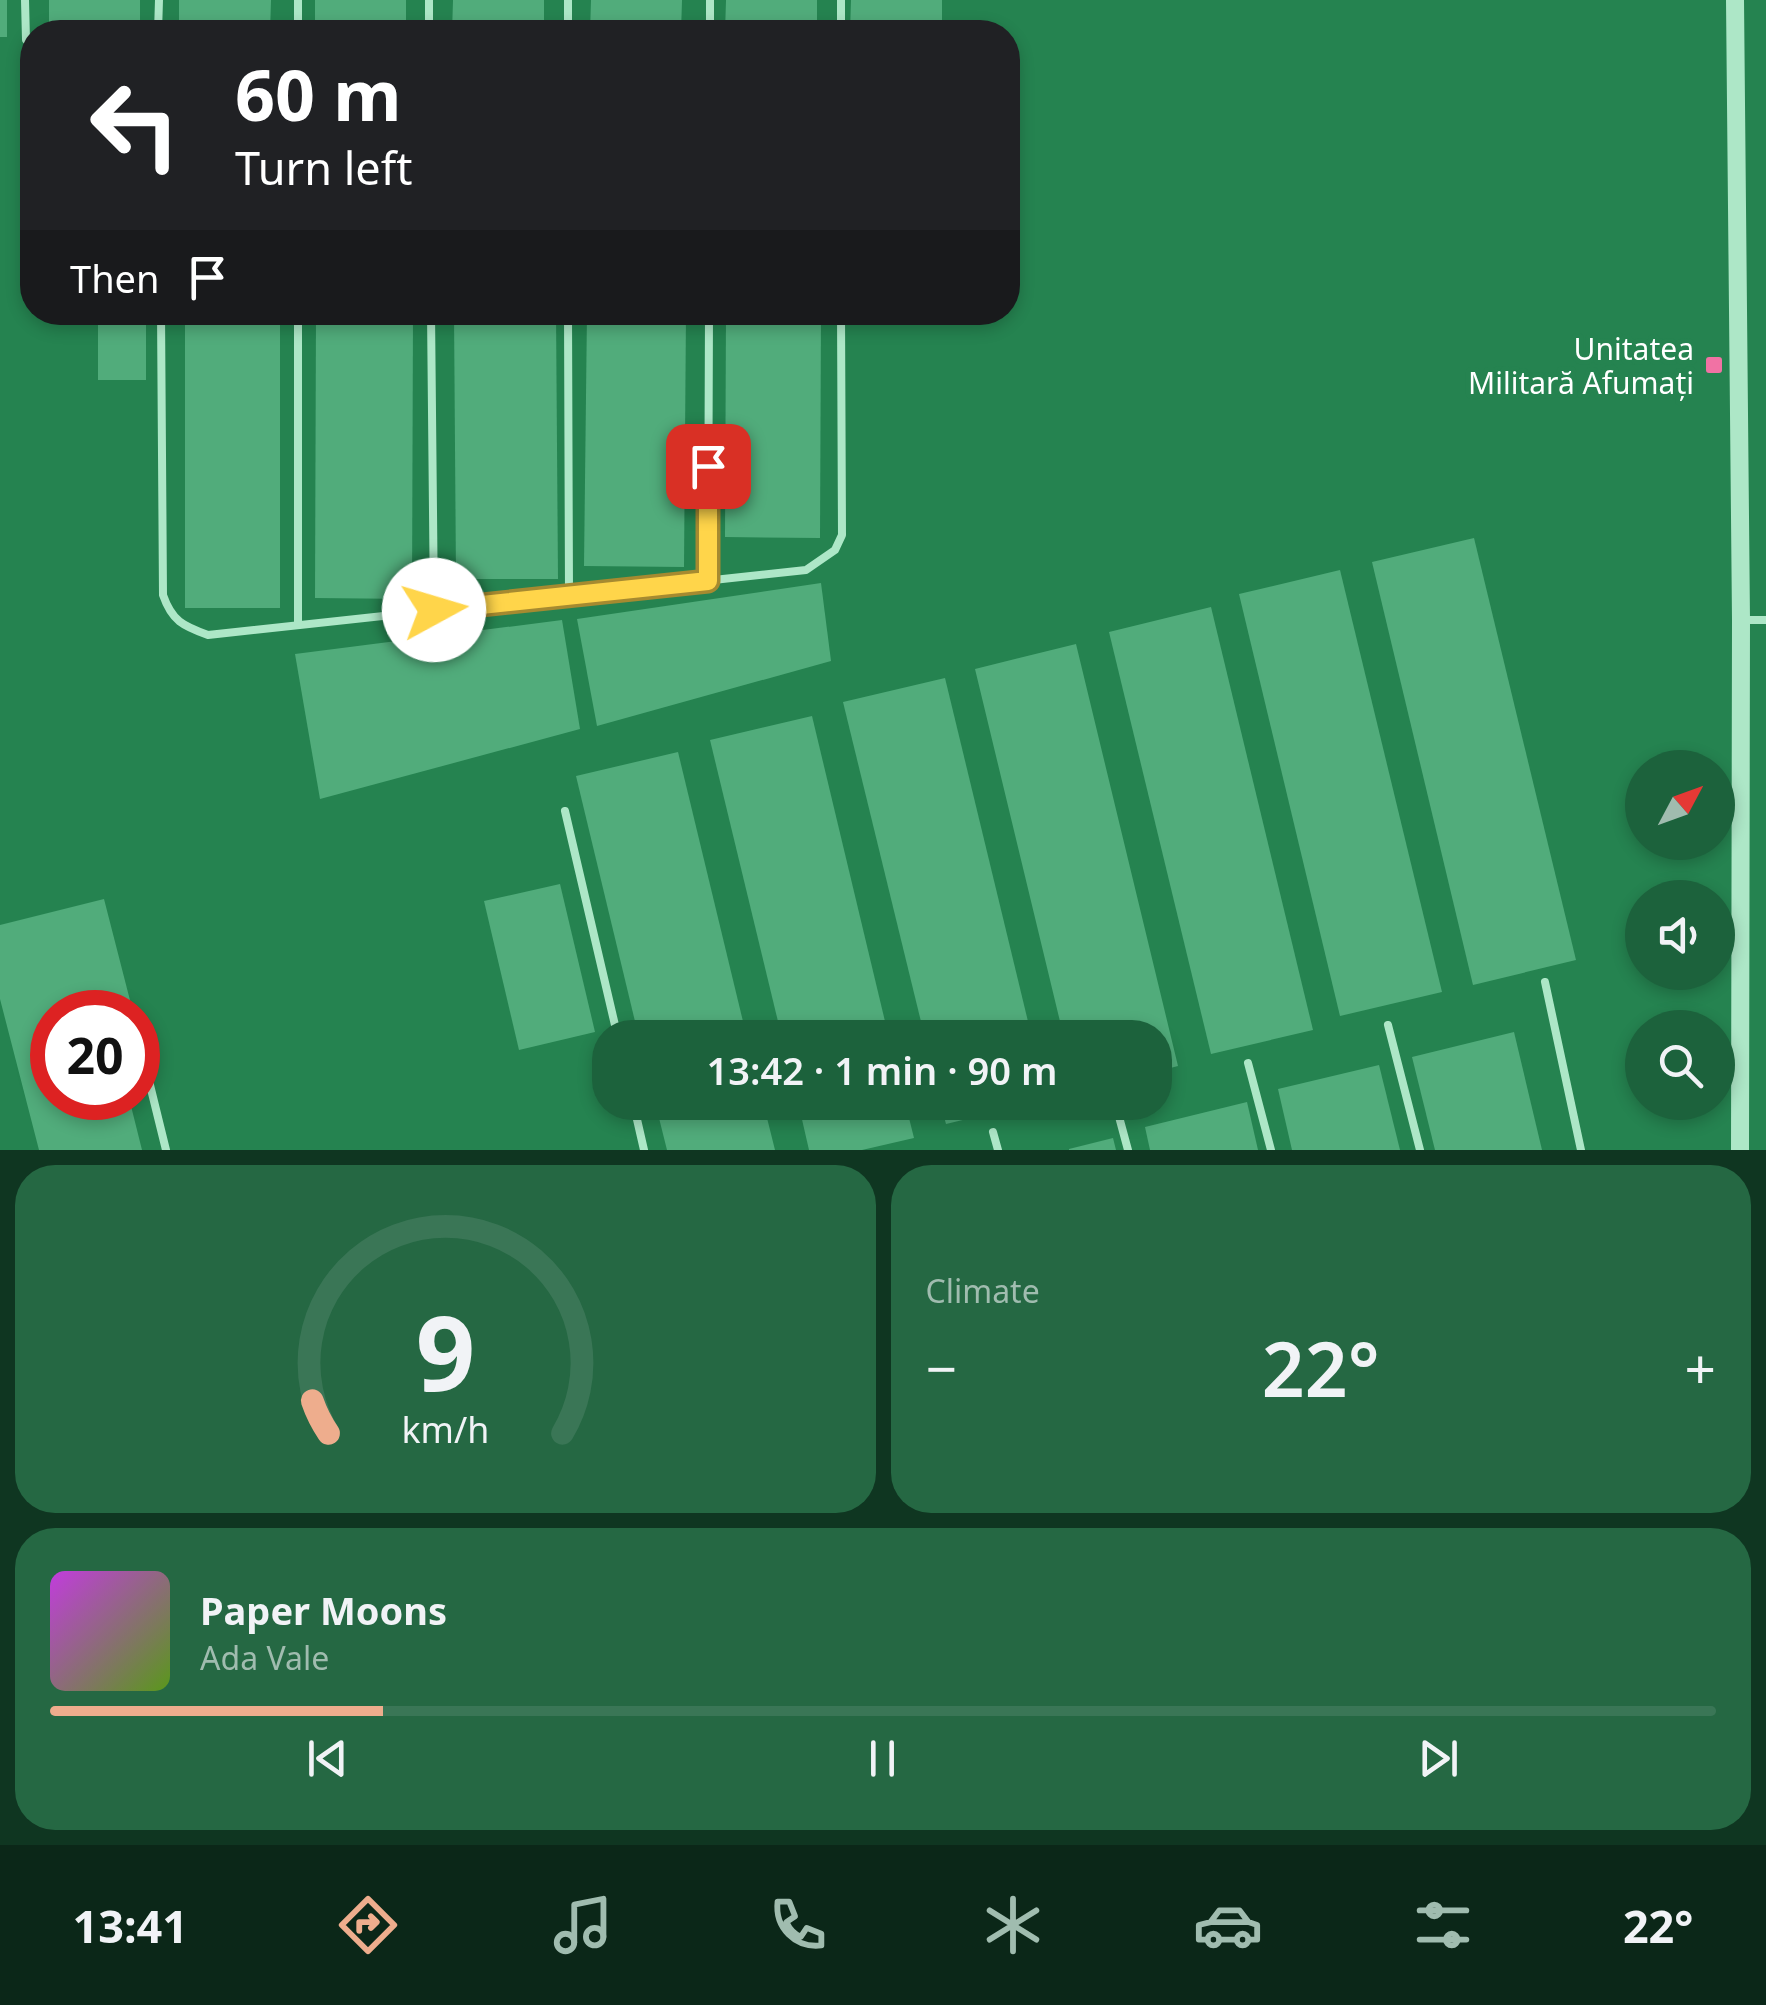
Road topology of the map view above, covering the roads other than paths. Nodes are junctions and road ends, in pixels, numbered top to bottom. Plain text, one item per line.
1 (1735, 0) edge
2 (161, 325) edge
3 (298, 325) edge
4 (431, 325) edge
5 (568, 325) edge
6 (709, 325) edge
7 (842, 325) edge
8 (708, 581) junction
9 (569, 596) junction
10 (434, 610) junction
11 (1741, 620) junction
12 (1766, 620) edge
13 (298, 625) junction
14 (565, 811) dead end
15 (1545, 982) dead end
16 (614, 1020) edge
17 (1388, 1025) dead end
18 (1248, 1063) dead end
19 (158, 1120) edge
20 (637, 1120) edge
21 (1120, 1120) edge
22 (994, 1132) dead end
23 (166, 1150) edge
24 (644, 1150) edge
25 (998, 1150) edge
26 (1128, 1150) edge
27 (1272, 1150) edge
28 (1420, 1150) edge
29 (1582, 1150) edge
30 (1740, 1150) edge

1 - 11 street
2 - 13 lane
3 - 13 lane
4 - 10 lane
5 - 9 lane
6 - 8 lane
7 - 8 lane
8 - 9 lane
9 - 10 lane
10 - 13 lane
11 - 12 lane
11 - 30 street
14 - 16 lane
15 - 29 lane
17 - 28 lane
18 - 27 lane
19 - 23 lane
20 - 24 lane
21 - 26 lane
22 - 25 lane

